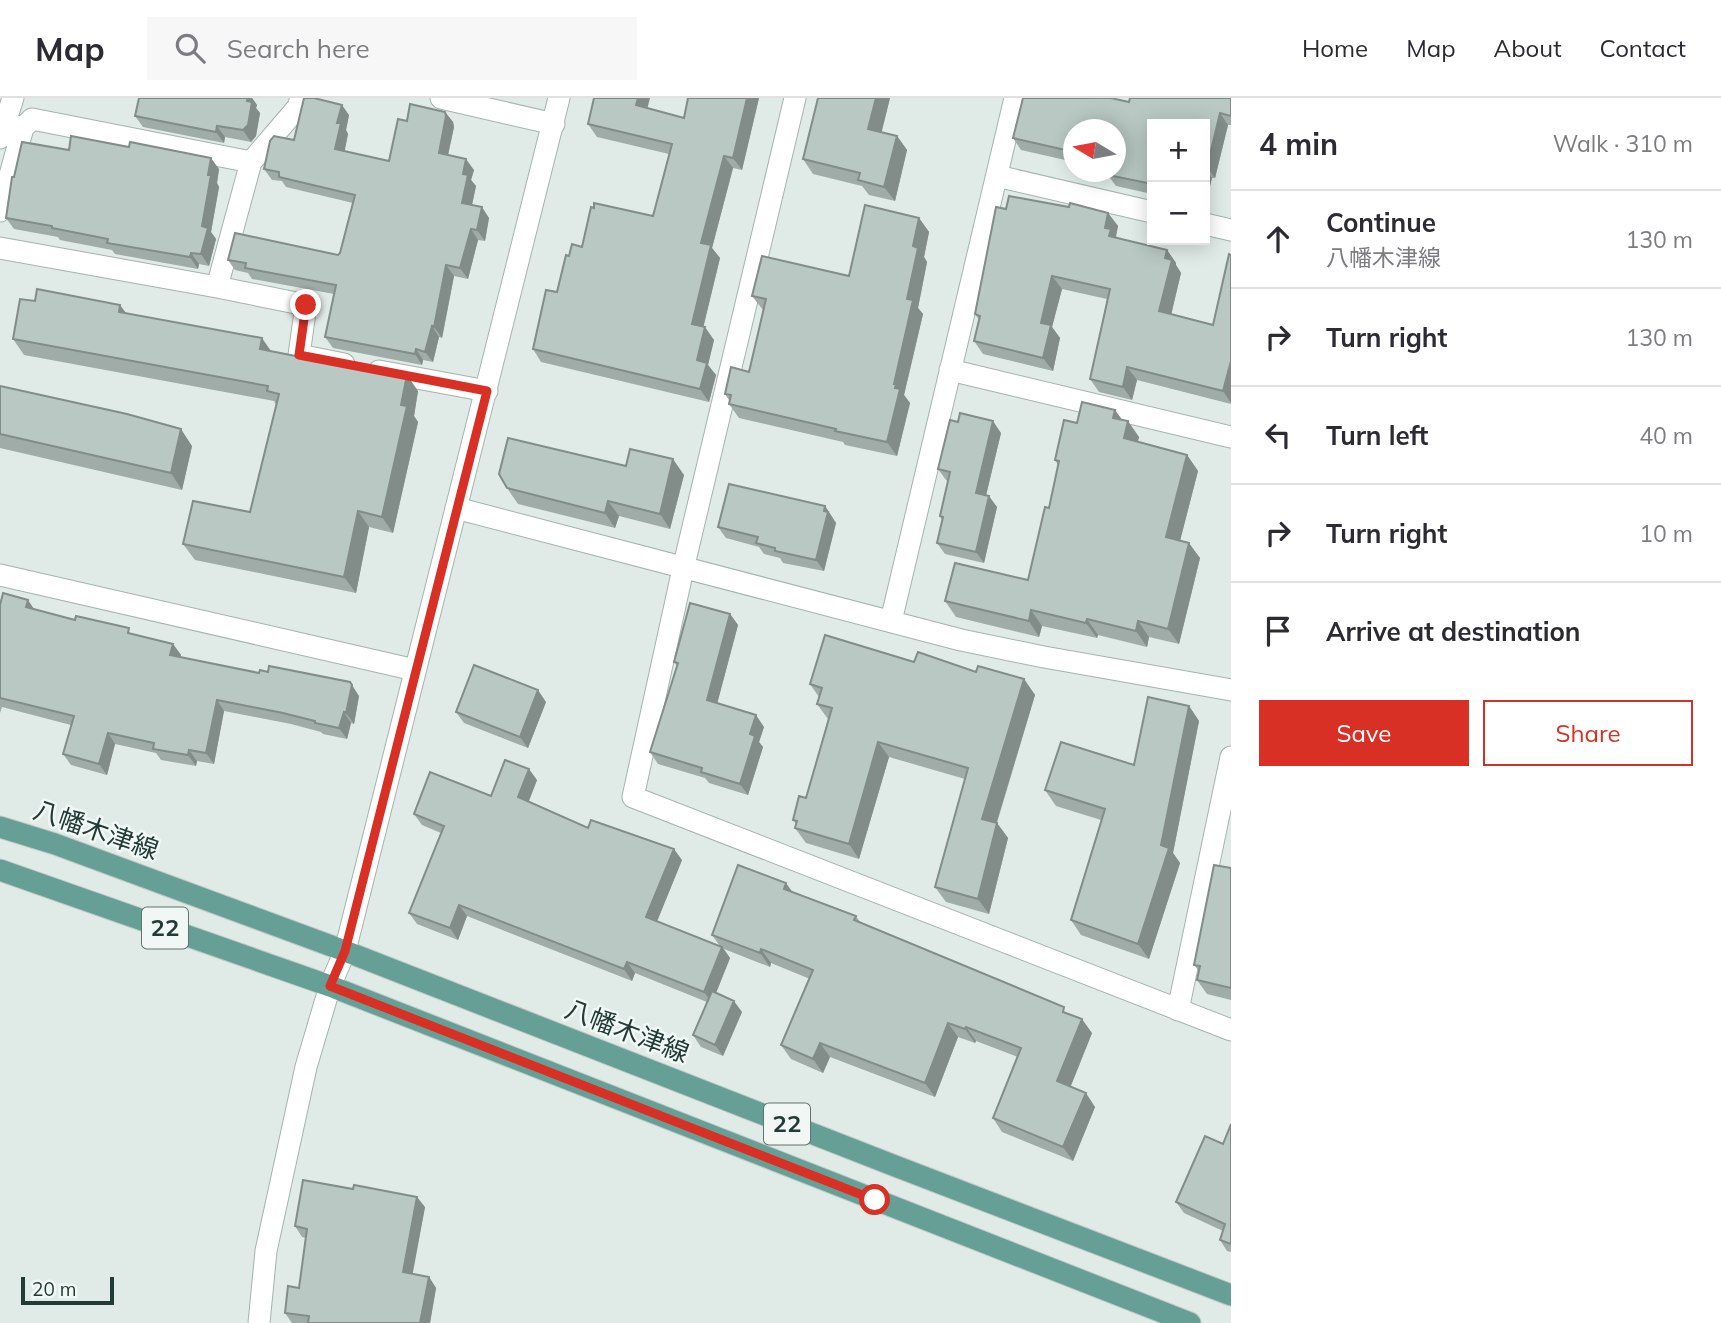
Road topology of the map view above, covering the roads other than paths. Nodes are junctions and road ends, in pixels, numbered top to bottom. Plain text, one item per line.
1 (13, 98) edge
2 (301, 98) edge
3 (441, 98) edge
4 (559, 98) edge
5 (795, 98) edge
6 (1015, 98) edge
7 (554, 124) junction
8 (9, 130) edge
9 (251, 162) junction
10 (997, 176) junction
11 (0, 211) edge
12 (1147, 211) edge
13 (1210, 225) edge
14 (1231, 230) edge
15 (0, 248) edge
16 (217, 287) junction
17 (950, 370) junction
18 (487, 391) junction
19 (1231, 436) edge
20 (456, 508) junction
21 (683, 569) junction
22 (0, 575) edge
23 (891, 621) junction
24 (415, 670) junction
25 (1231, 690) edge
26 (1231, 757) edge
27 (0, 827) edge
28 (0, 870) edge
29 (345, 951) junction
30 (330, 986) junction
31 (1178, 1010) junction
32 (1231, 1030) edge
33 (1231, 1295) edge
34 (259, 1323) edge
35 (1190, 1323) edge

1 - 8 street
2 - 9 street
3 - 7 street
4 - 7 street
5 - 21 street
6 - 10 street
7 - 18 street
8 - 9 street
8 - 11 street
9 - 16 street
10 - 12 street
10 - 17 street
13 - 14 street
15 - 16 street
16 - 18 street
17 - 19 street
17 - 23 street
18 - 20 street
20 - 21 street
20 - 24 street
21 - 23 street
21 - 31 street
22 - 24 street
23 - 25 street
24 - 29 street
26 - 31 street
27 - 29 main road, 八幡木津線 / 22
28 - 30 main road, 22
29 - 30 street
29 - 33 main road, 八幡木津線 / 22
30 - 34 street
30 - 35 main road, 22
31 - 32 street

